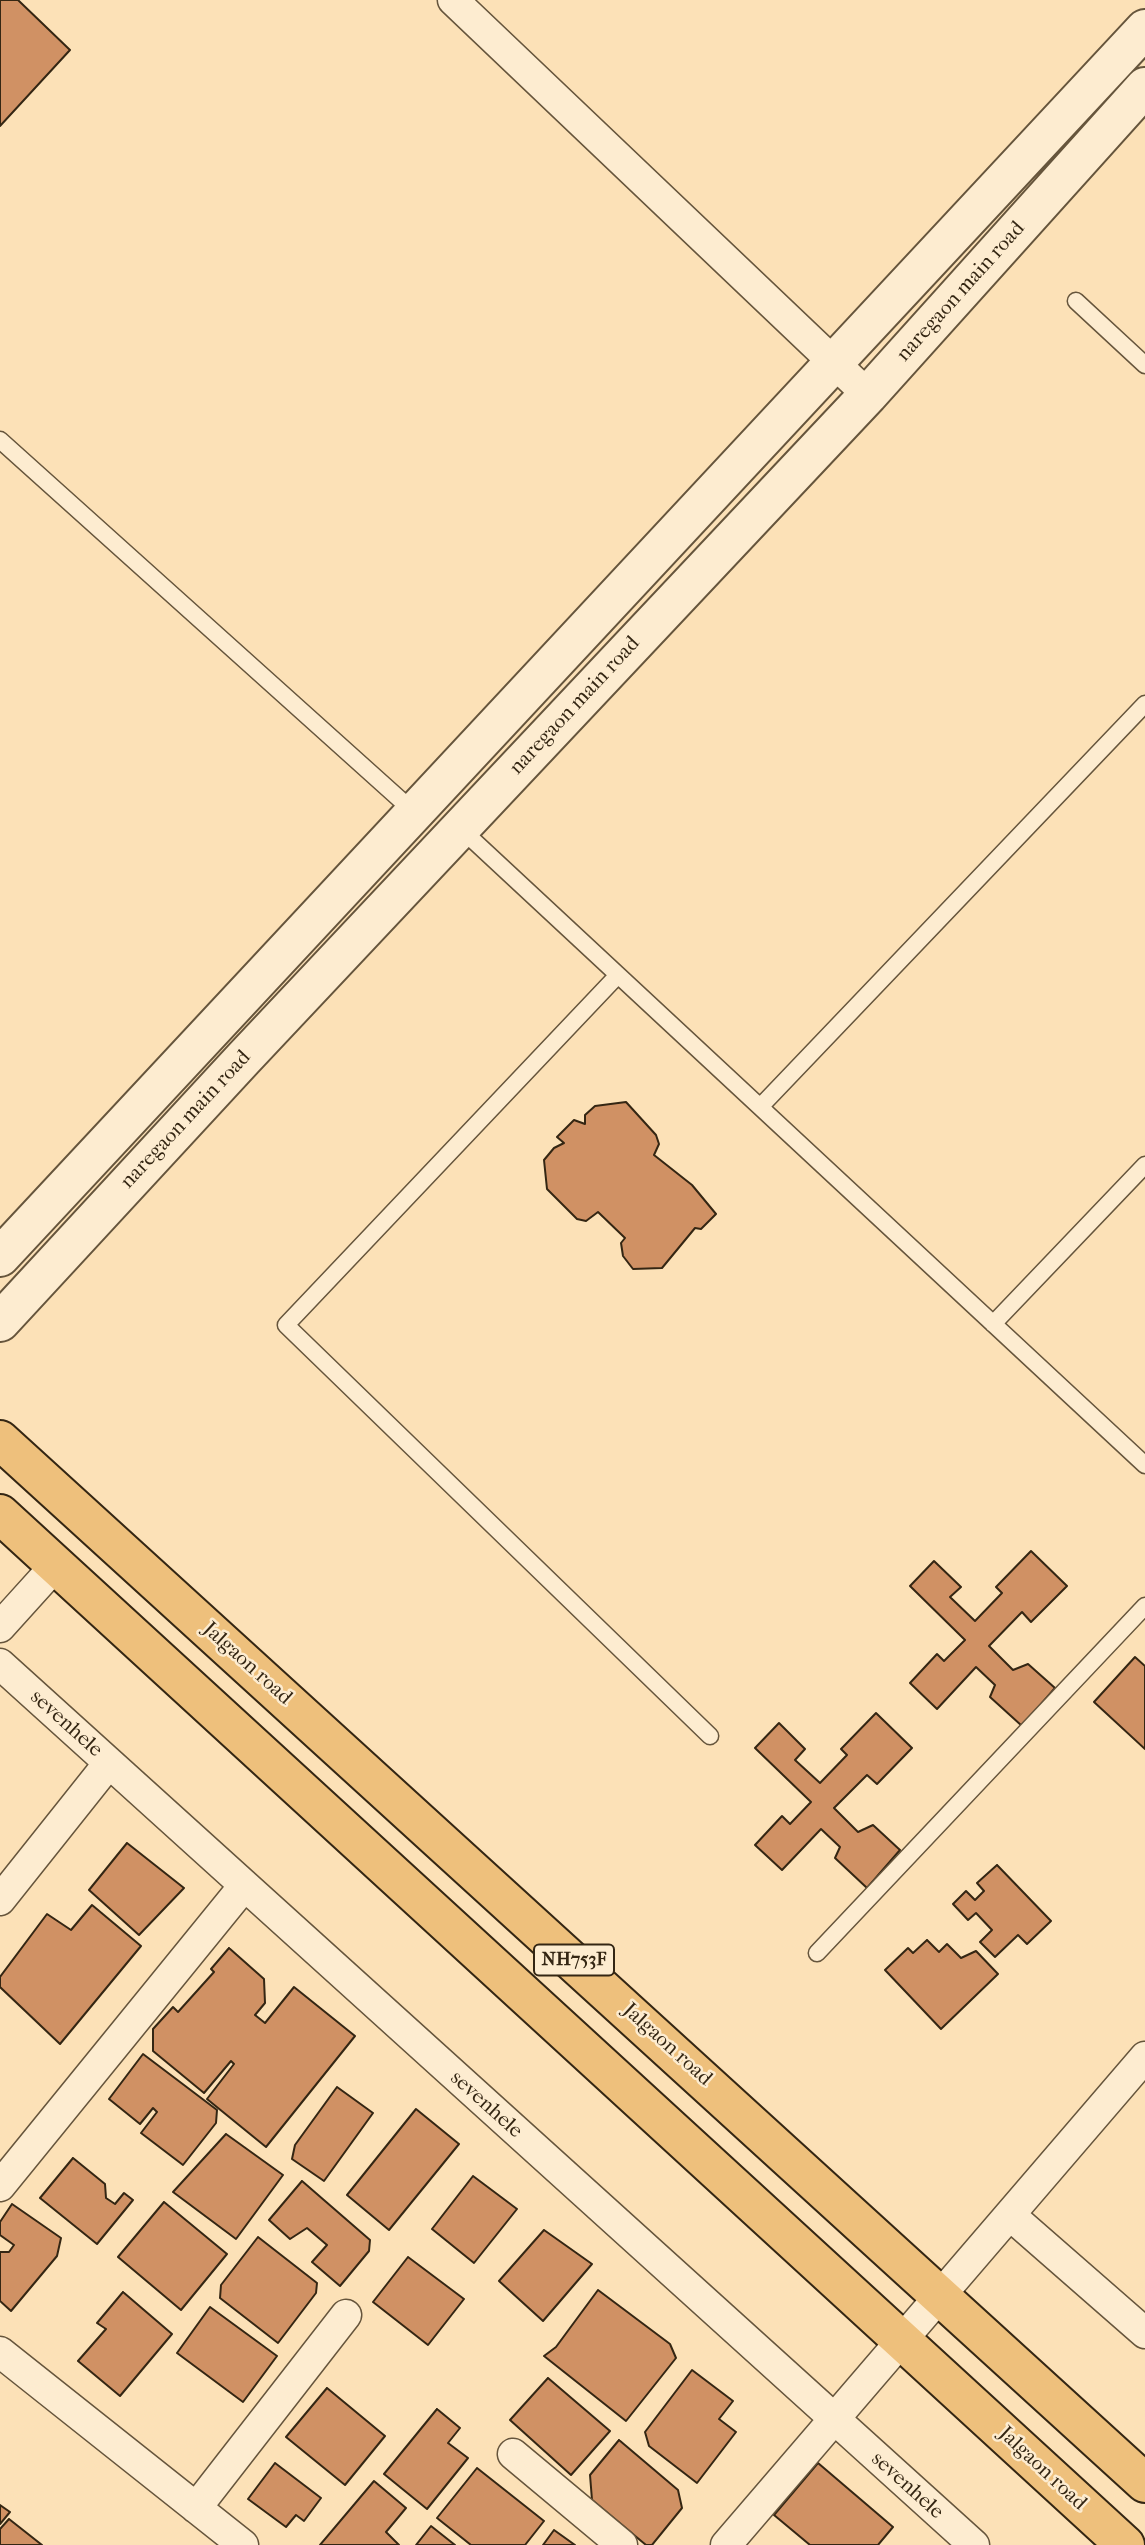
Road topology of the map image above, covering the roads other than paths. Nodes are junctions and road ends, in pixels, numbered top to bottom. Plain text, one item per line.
1 (453, 0) edge
2 (1145, 29) edge
3 (1145, 87) edge
4 (1076, 300) dead end
5 (836, 364) junction
6 (1145, 365) edge
7 (868, 395) junction
8 (0, 440) edge
9 (1145, 704) edge
10 (414, 812) junction
11 (460, 828) junction
12 (618, 975) junction
13 (760, 1107) junction
14 (1145, 1165) edge
15 (0, 1257) edge
16 (0, 1322) edge
17 (993, 1324) junction
18 (0, 1440) edge
19 (1145, 1465) edge
20 (0, 1514) edge
21 (56, 1565) junction
22 (1145, 1606) edge
23 (0, 1627) edge
24 (0, 1664) edge
25 (710, 1736) dead end
26 (109, 1763) junction
27 (244, 1885) junction
28 (0, 1899) edge
29 (817, 1953) dead end
30 (1145, 2057) edge
31 (0, 2186) edge
32 (1010, 2215) junction
33 (942, 2295) junction
34 (346, 2315) dead end
35 (1145, 2333) edge
36 (903, 2341) junction
37 (0, 2352) edge
38 (835, 2421) junction
39 (513, 2454) dead end
40 (1145, 2483) edge
41 (196, 2508) junction
42 (243, 2545) edge
43 (622, 2545) edge
44 (726, 2545) edge
45 (974, 2545) edge
46 (1125, 2545) edge

1 - 5 street
2 - 5 street, naregaon main road
3 - 7 street, naregaon main road
4 - 6 lane
5 - 7 street
5 - 10 street, naregaon main road
7 - 11 street, naregaon main road
8 - 10 lane
9 - 13 lane
10 - 15 street, naregaon main road
11 - 12 lane
11 - 16 street, naregaon main road
12 - 13 lane
12 - 25 lane
13 - 17 lane
14 - 17 lane
17 - 19 lane
18 - 33 highway, Jalgaon road / NH753F
20 - 21 highway, Jalgaon road / NH753F
21 - 23 street
21 - 36 highway, Jalgaon road / NH753F
22 - 29 lane
24 - 26 street, sevenhele
26 - 27 street, sevenhele
26 - 28 street
27 - 31 street
27 - 38 street, sevenhele
30 - 32 street
32 - 33 street
32 - 35 street
33 - 36 street
33 - 40 highway, Jalgaon road / NH753F
34 - 41 street
36 - 38 street
36 - 46 highway, Jalgaon road / NH753F
37 - 41 street
38 - 44 street
38 - 45 street, sevenhele
39 - 43 street
41 - 42 street

